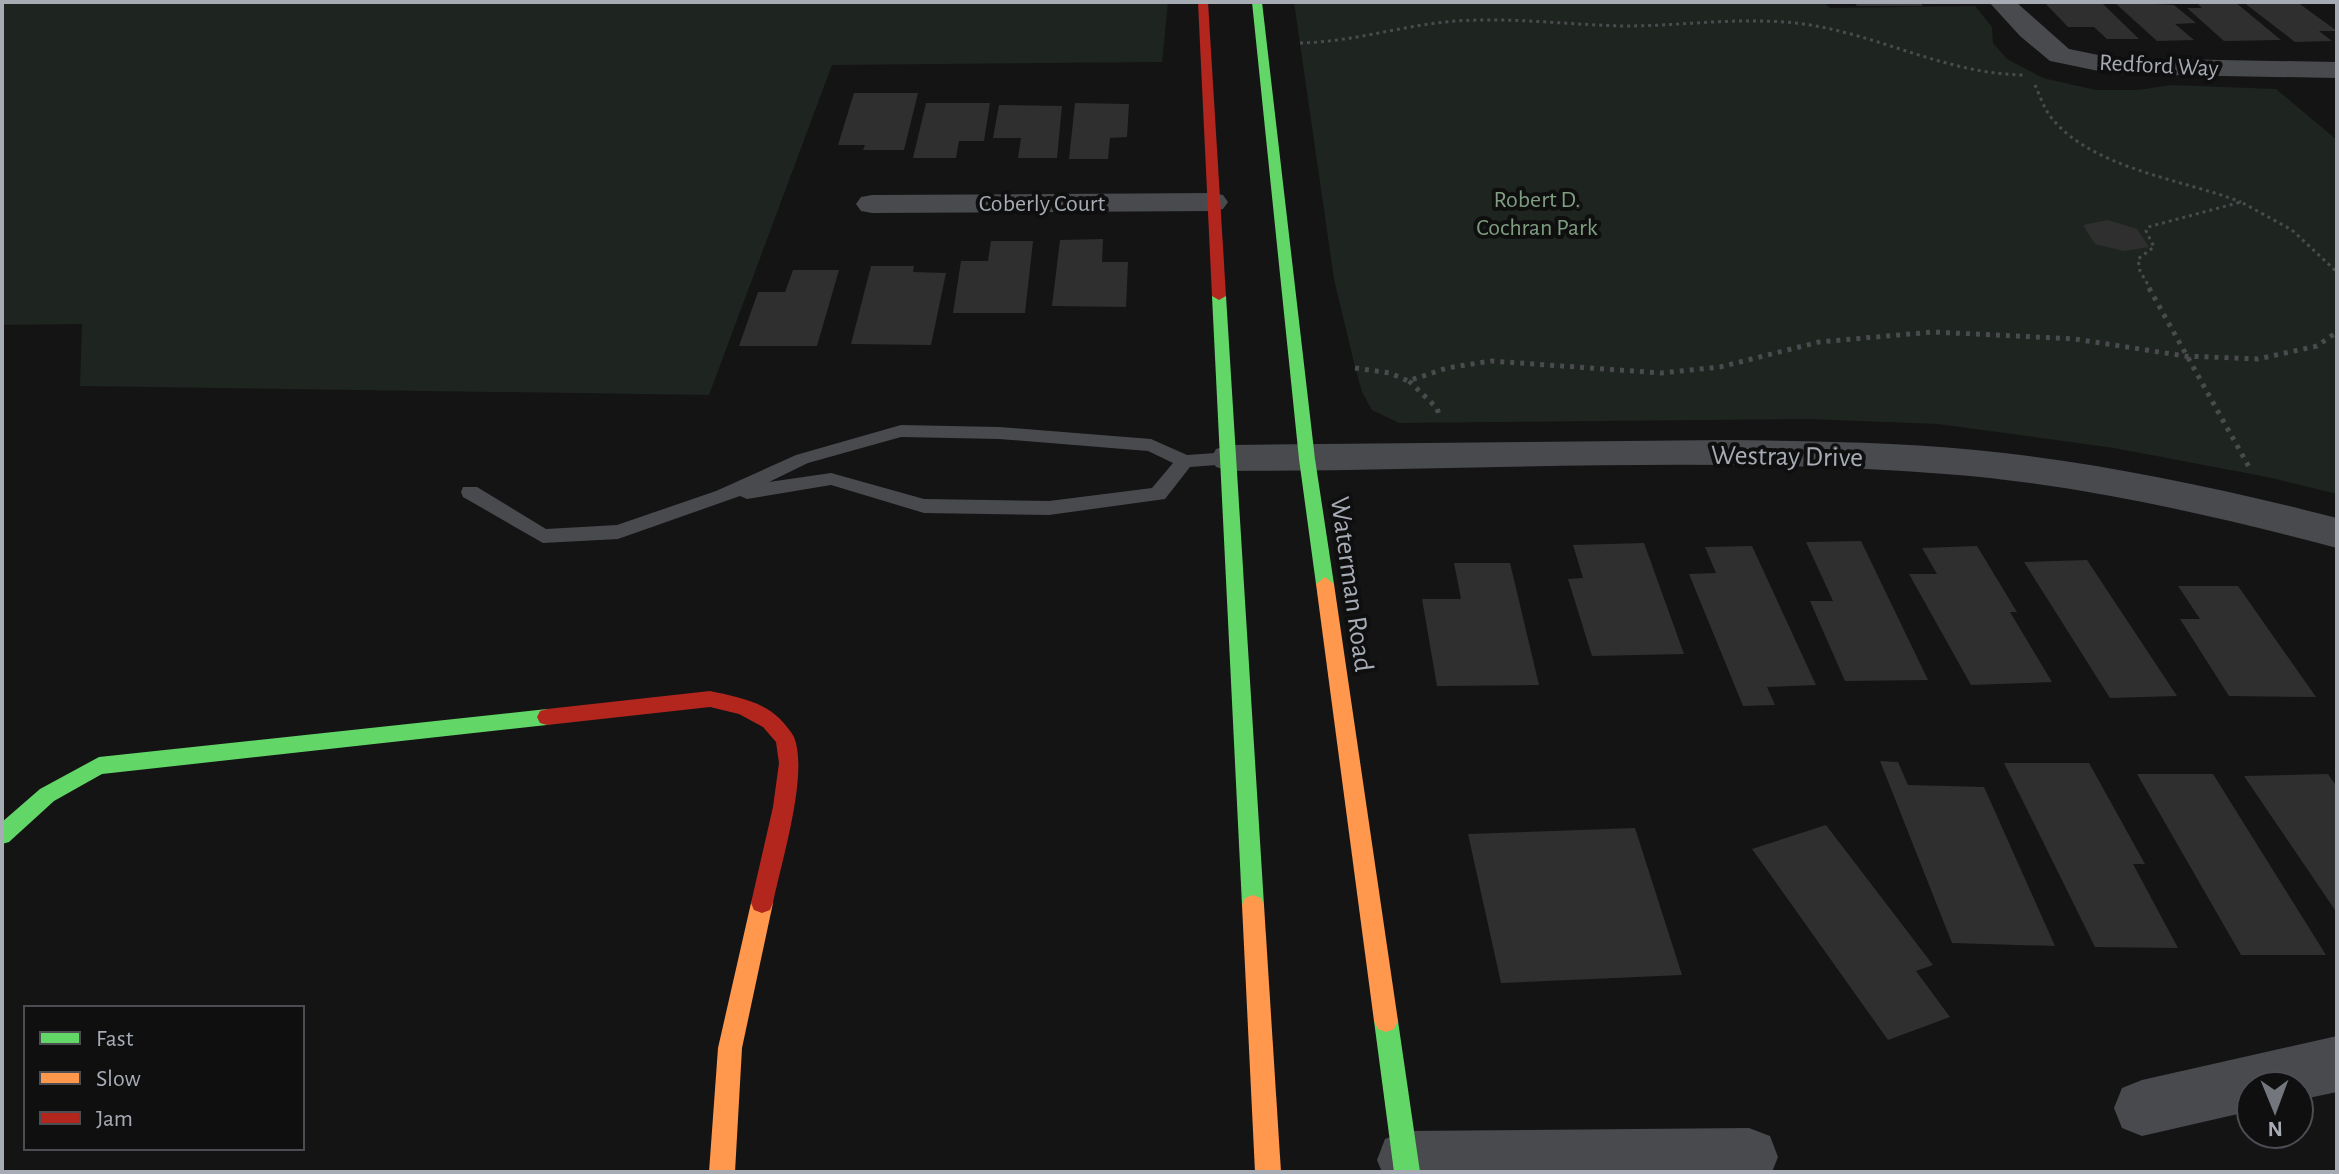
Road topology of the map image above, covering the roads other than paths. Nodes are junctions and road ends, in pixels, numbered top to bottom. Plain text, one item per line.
1 (1203, 2) edge
2 (1257, 2) edge
3 (2002, 2) edge
4 (2337, 70) edge
5 (1212, 202) junction
6 (872, 204) dead end
7 (1230, 458) junction
8 (1307, 459) junction
9 (1185, 461) junction
10 (470, 492) dead end
11 (723, 496) junction
12 (2337, 533) edge
13 (2, 835) edge
14 (2337, 1064) edge
15 (2142, 1108) dead end
16 (1749, 1157) dead end
17 (1406, 1166) edge
18 (722, 1172) edge
19 (1268, 1172) edge

1 - 5 street
2 - 8 street, Waterman Road
3 - 4 street, Redford Way
5 - 6 street, Coberly Court
5 - 7 street
7 - 8 street, Westray Drive
7 - 9 lane
7 - 19 street
8 - 12 street, Westray Drive
8 - 17 street, Waterman Road
9 - 11 lane
9 - 11 lane
10 - 11 lane
13 - 18 street
14 - 15 street
16 - 17 street

